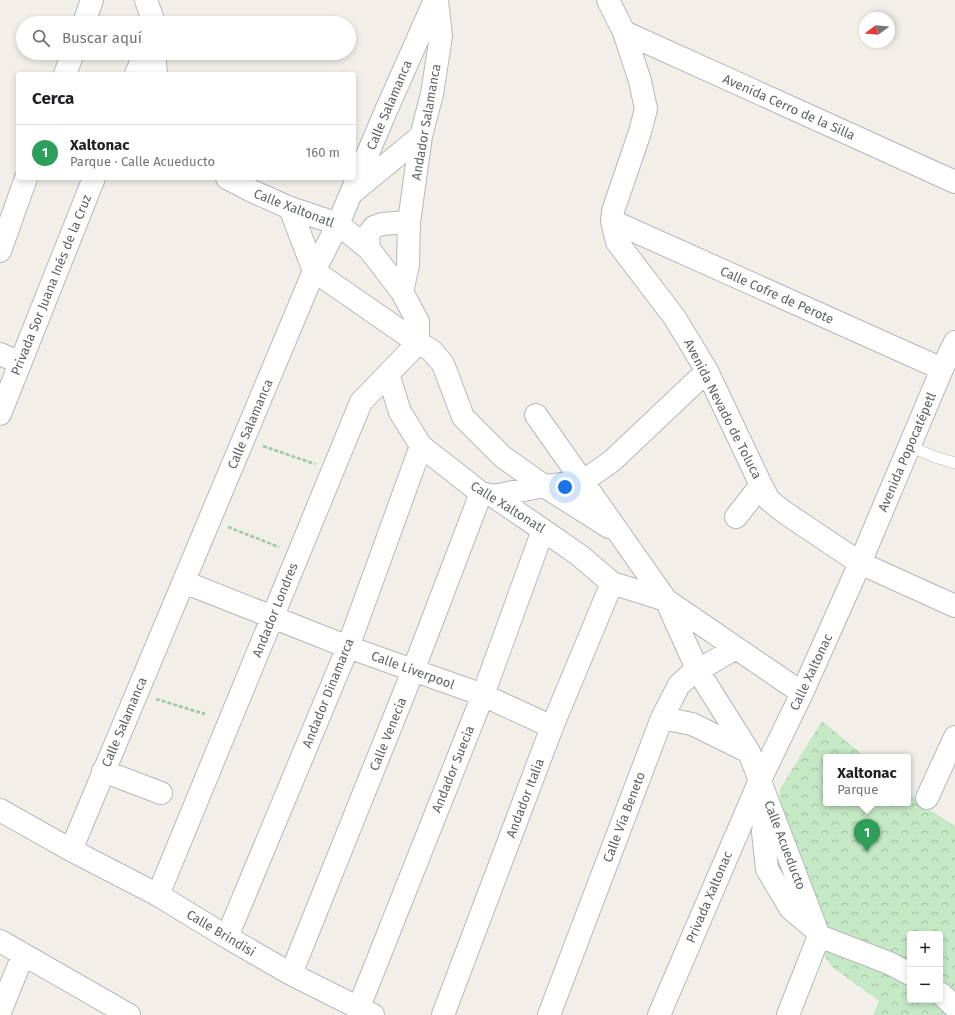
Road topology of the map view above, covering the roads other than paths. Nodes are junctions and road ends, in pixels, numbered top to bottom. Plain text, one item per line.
1 (92, 0) edge
2 (146, 0) edge
3 (436, 0) edge
4 (608, 0) edge
5 (86, 16) edge
6 (152, 16) edge
7 (624, 32) junction
8 (70, 60) edge
9 (142, 60) edge
10 (155, 60) edge
11 (66, 72) edge
12 (137, 72) edge
13 (156, 72) edge
14 (420, 136) junction
15 (25, 180) edge
16 (93, 180) edge
17 (231, 180) edge
18 (955, 182) edge
19 (350, 194) junction
20 (290, 208) junction
21 (612, 221) junction
22 (408, 222) junction
23 (338, 224) junction
24 (369, 248) junction
25 (0, 251) edge
26 (314, 271) junction
27 (402, 292) junction
28 (955, 342) edge
29 (418, 343) junction
30 (0, 354) edge
31 (20, 363) junction
32 (942, 369) junction
33 (706, 370) junction
34 (388, 374) junction
35 (0, 414) edge
36 (536, 415) dead end
37 (421, 446) junction
38 (909, 446) junction
39 (955, 463) edge
40 (582, 482) junction
41 (761, 485) junction
42 (544, 486) junction
43 (487, 494) junction
44 (736, 517) dead end
45 (543, 530) junction
46 (619, 533) junction
47 (860, 563) junction
48 (184, 582) junction
49 (612, 583) junction
50 (666, 600) junction
51 (955, 606) edge
52 (273, 617) junction
53 (348, 647) junction
54 (736, 648) junction
55 (413, 671) junction
56 (698, 671) junction
57 (802, 693) junction
58 (483, 695) junction
59 (662, 718) junction
60 (552, 727) junction
61 (955, 737) edge
62 (749, 752) junction
63 (103, 771) junction
64 (763, 790) junction
65 (161, 793) dead end
66 (927, 798) dead end
67 (0, 810) edge
68 (70, 850) junction
69 (158, 895) junction
70 (818, 933) junction
71 (227, 937) junction
72 (0, 942) edge
73 (23, 955) junction
74 (907, 972) edge
75 (291, 974) junction
76 (943, 996) edge
77 (955, 1007) edge
78 (366, 1011) edge
79 (0, 1012) edge
80 (129, 1015) edge
81 (443, 1015) edge
82 (549, 1015) edge
83 (659, 1015) edge
84 (788, 1015) edge

1 - 5 street
2 - 6 street
3 - 14 street, Andador Salamanca
3 - 19 street, Calle Salamanca
4 - 7 street, Avenida Nevado de Toluca
7 - 18 street, Avenida Cerro de la Silla
7 - 21 street, Avenida Nevado de Toluca
8 - 11 street
9 - 12 street
10 - 13 street
14 - 19 street
14 - 22 street, Andador Salamanca
15 - 25 street
16 - 31 street, Privada Sor Juana Inés de la Cruz
17 - 20 street, Calle Xaltonatl
19 - 23 street, Calle Salamanca
20 - 23 street, Calle Xaltonatl
20 - 26 street
21 - 32 street, Calle Cofre de Perote
21 - 33 street, Avenida Nevado de Toluca
22 - 24 street
22 - 27 street, Andador Salamanca
23 - 24 street, Calle Xaltonatl
23 - 26 street, Calle Salamanca
24 - 27 street, Calle Xaltonatl
26 - 29 street
26 - 48 street, Calle Salamanca
27 - 29 street, Calle Xaltonatl
28 - 32 street, Avenida Popocatépetl
29 - 34 street, Andador Londres
29 - 42 street, Calle Xaltonatl
30 - 31 street
31 - 35 street, Privada Sor Juana Inés de la Cruz
32 - 38 street, Avenida Popocatépetl
33 - 40 street
33 - 41 street, Avenida Nevado de Toluca
34 - 37 street, Calle Xaltonatl
34 - 52 street, Andador Londres
36 - 40 street, Calle Xaltonatl
37 - 43 street, Calle Xaltonatl
37 - 53 street, Andador Dinamarca
38 - 39 lane
38 - 47 street, Avenida Popocatépetl
40 - 42 street
40 - 46 street, Calle Xaltonatl
41 - 44 street
41 - 47 street, Avenida Nevado de Toluca
42 - 43 street
42 - 46 street, Calle Xaltonatl
43 - 45 street, Calle Xaltonatl
43 - 55 street, Calle Venecia
45 - 49 street, Calle Xaltonatl
45 - 58 street, Andador Suecia
46 - 50 street, Calle Xaltonatl
47 - 51 street, Avenida Nevado de Toluca
47 - 57 street, Calle Xaltonac
48 - 52 street, Calle Liverpool
48 - 63 street, Calle Salamanca
49 - 50 street, Calle Xaltonatl
49 - 60 street, Andador Italia
50 - 54 street, Calle Xaltonatl
50 - 56 street, Calle Xaltonatl
52 - 53 street, Calle Liverpool
52 - 69 street, Andador Londres
53 - 55 street, Calle Liverpool
53 - 71 street, Andador Dinamarca
54 - 56 street, Calle Vía Beneto
54 - 57 street, Calle Xaltonatl
55 - 58 street, Calle Liverpool
55 - 75 street, Calle Venecia
56 - 59 street, Calle Vía Beneto
56 - 62 street, Calle Acueducto
57 - 64 street, Calle Xaltonac
58 - 60 street, Calle Liverpool
58 - 78 street, Andador Suecia
59 - 62 street
59 - 82 street, Calle Vía Beneto
60 - 81 street, Andador Italia
61 - 66 street
62 - 64 street, Calle Acueducto
63 - 65 street
63 - 68 street, Calle Salamanca
64 - 70 street, Calle Acueducto
64 - 83 street, Privada Xaltonac
67 - 68 street, Calle Brindisi
68 - 69 street, Calle Brindisi
69 - 71 street, Calle Brindisi
70 - 74 street
70 - 84 street
71 - 75 street, Calle Brindisi
72 - 73 street
73 - 79 street
73 - 80 street
75 - 78 street, Calle Brindisi
76 - 77 street

